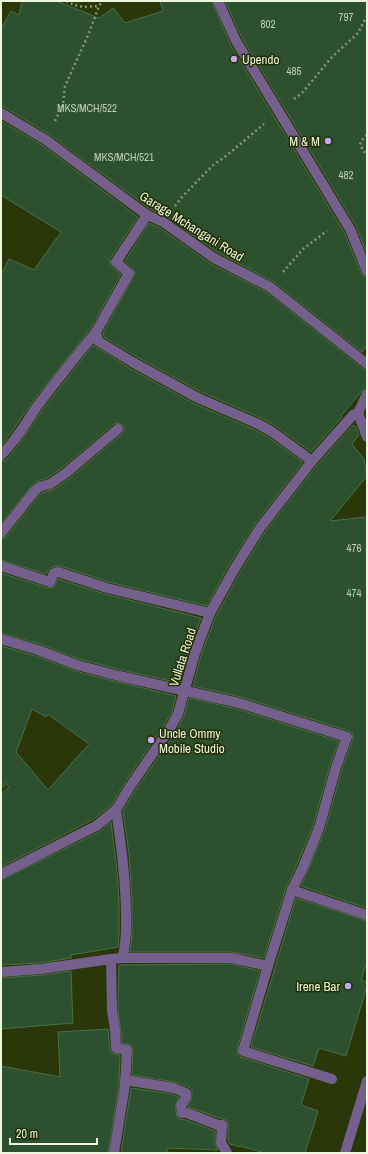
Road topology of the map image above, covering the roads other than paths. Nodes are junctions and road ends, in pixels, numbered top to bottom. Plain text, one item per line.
1 (218, 1) edge
2 (1, 113) edge
3 (146, 215) junction
4 (367, 271) edge
5 (96, 332) junction
6 (367, 364) edge
7 (367, 394) edge
8 (358, 413) junction
9 (118, 429) dead end
10 (367, 437) edge
11 (1, 455) edge
12 (312, 461) junction
13 (1, 533) edge
14 (1, 566) edge
15 (210, 613) junction
16 (1, 639) edge
17 (184, 691) junction
18 (116, 810) junction
19 (1, 874) edge
20 (292, 890) junction
21 (367, 915) edge
22 (123, 958) junction
23 (111, 959) junction
24 (268, 966) junction
25 (1, 972) edge
26 (332, 1079) dead end
27 (125, 1080) junction
28 (367, 1081) edge
29 (357, 1115) junction
30 (367, 1118) edge
31 (114, 1153) edge
32 (227, 1153) edge
33 (345, 1153) edge

1 - 4 street
2 - 3 street, Garage Mchangani Road
3 - 5 street
3 - 6 street, Garage Mchangani Road
5 - 11 street
5 - 12 street
7 - 8 street
8 - 10 street
8 - 12 street, Vullata Road
9 - 13 street
12 - 15 street, Vullata Road
14 - 15 street
15 - 17 street, Vullata Road
16 - 17 street
17 - 18 street, Vullata Road
17 - 20 street
18 - 19 street, Vullata Road
18 - 22 street
20 - 21 street
20 - 24 street
22 - 23 street
22 - 24 street
23 - 25 street
23 - 27 street
24 - 26 street
27 - 31 street
27 - 32 street
28 - 29 street
29 - 30 street
29 - 33 street

